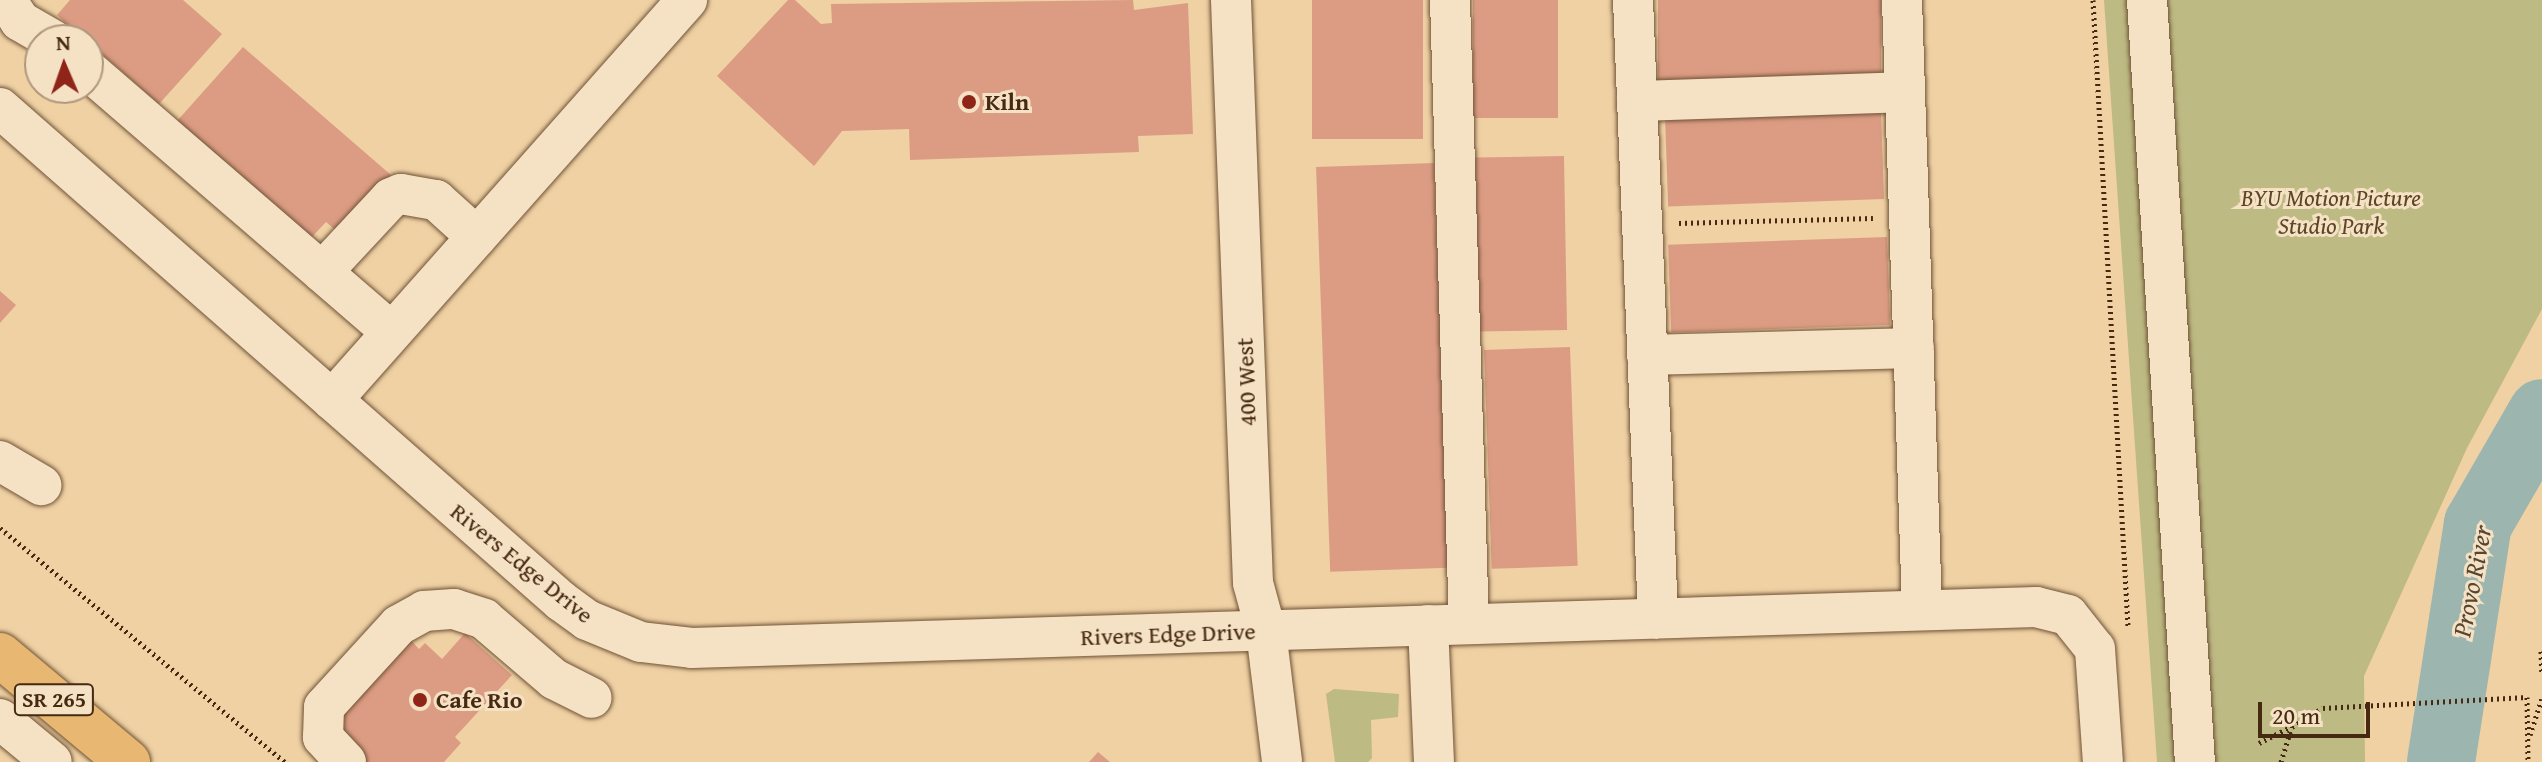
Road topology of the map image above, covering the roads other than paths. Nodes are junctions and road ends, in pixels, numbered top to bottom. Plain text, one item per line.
1 (6, 0) edge
2 (687, 0) edge
3 (1231, 0) edge
4 (1450, 0) edge
5 (1633, 0) edge
6 (1902, 0) edge
7 (2147, 0) edge
8 (40, 23) edge
9 (104, 84) edge
10 (1904, 92) junction
11 (1637, 101) junction
12 (0, 108) edge
13 (477, 237) junction
14 (322, 272) junction
15 (392, 332) junction
16 (1914, 348) junction
17 (1647, 355) junction
18 (332, 400) junction
19 (0, 461) edge
20 (41, 485) dead end
21 (1922, 610) junction
22 (1658, 618) junction
23 (1469, 624) junction
24 (1428, 625) junction
25 (1266, 631) junction
26 (0, 655) edge
27 (592, 698) dead end
28 (0, 719) edge
29 (0, 750) edge
30 (15, 762) edge
31 (52, 762) edge
32 (128, 762) edge
33 (346, 762) edge
34 (1281, 762) edge
35 (1434, 762) edge
36 (2103, 762) edge
37 (2195, 762) edge

1 - 8 street
2 - 13 street
3 - 25 street, 400 West
4 - 23 street
5 - 11 street
6 - 10 street
7 - 37 street
9 - 14 street
10 - 11 street
10 - 16 street
11 - 17 street
12 - 18 street, Rivers Edge Drive
13 - 14 street
13 - 15 street
14 - 15 street
15 - 18 street
16 - 17 street
16 - 21 street
17 - 22 street
18 - 25 street, Rivers Edge Drive
19 - 20 street
21 - 22 street, Rivers Edge Drive
21 - 36 street, Rivers Edge Drive
22 - 23 street, Rivers Edge Drive
23 - 24 street, Rivers Edge Drive
24 - 25 street, Rivers Edge Drive
24 - 35 street
25 - 34 street, 400 West
26 - 32 main road, SR 265
27 - 33 street
28 - 31 street
29 - 30 street

